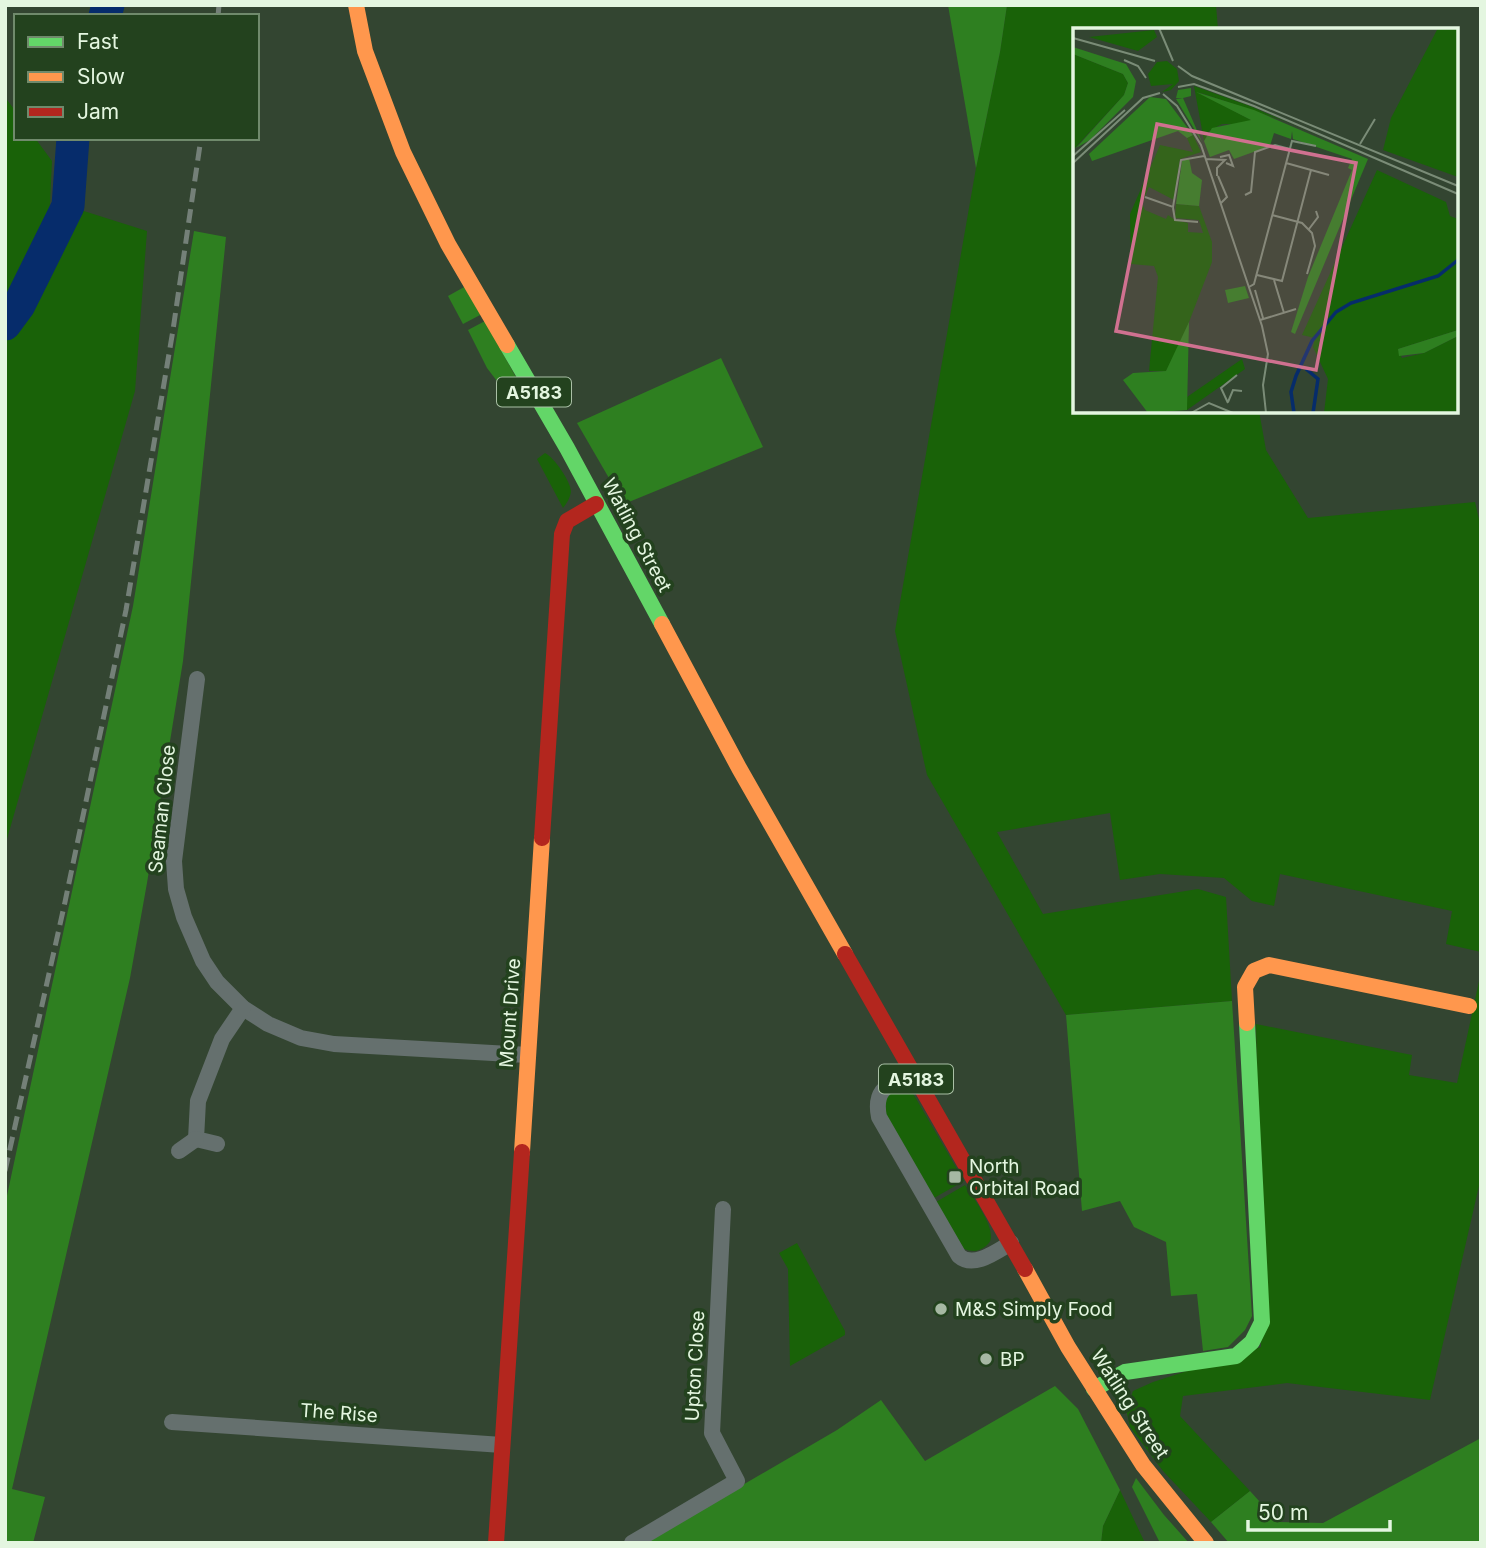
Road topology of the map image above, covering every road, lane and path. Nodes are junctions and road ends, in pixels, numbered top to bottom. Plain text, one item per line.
1 (356, 5) edge
2 (596, 504) junction
3 (197, 678) dead end
4 (1469, 1006) dead end
5 (243, 1008) junction
6 (528, 1055) junction
7 (913, 1072) junction
8 (196, 1139) junction
9 (217, 1144) dead end
10 (179, 1151) dead end
11 (723, 1209) dead end
12 (1011, 1243) junction
13 (1094, 1389) junction
14 (172, 1422) dead end
15 (502, 1446) junction
16 (496, 1543) edge
17 (632, 1543) edge
18 (1206, 1543) edge

1 - 2 street, Watling Street / A5183
2 - 6 street, Mount Drive
2 - 7 street, Watling Street / A5183
3 - 5 street, Seaman Close
4 - 13 street
5 - 6 street, Seaman Close
5 - 8 street
6 - 15 street, Mount Drive
7 - 12 street, Watling Street / A5183
7 - 12 street
8 - 9 street
8 - 10 street
11 - 17 street, Upton Close
12 - 13 street, Watling Street / A5183
13 - 18 street, Watling Street / A5183
14 - 15 street, The Rise
15 - 16 street, Mount Drive

